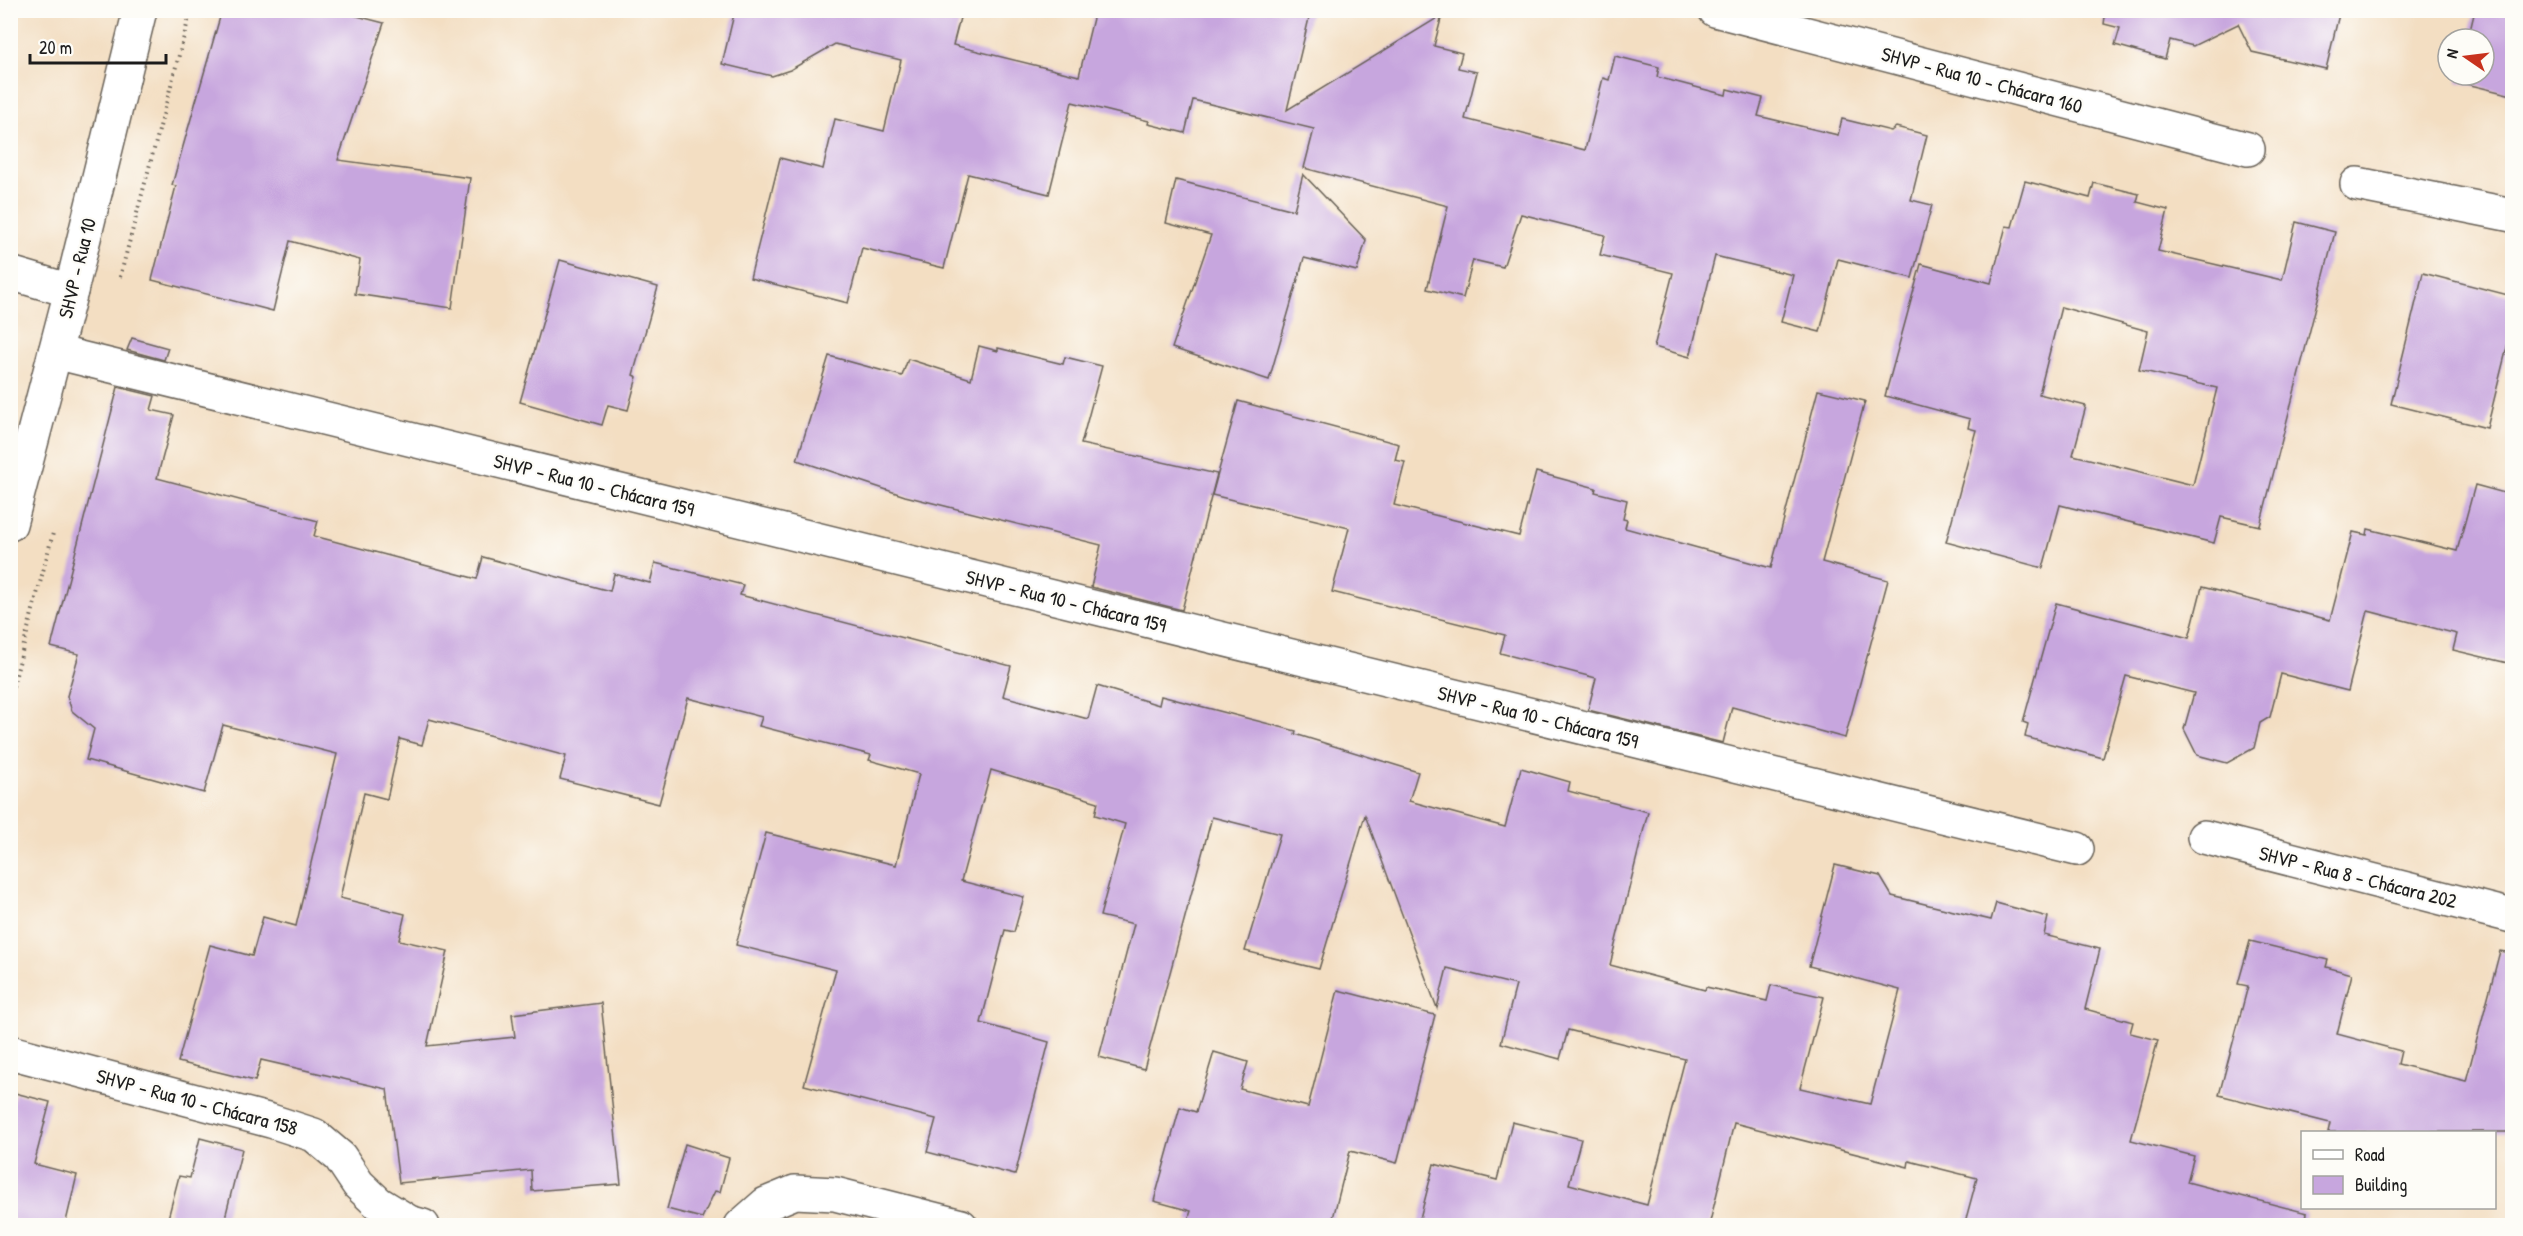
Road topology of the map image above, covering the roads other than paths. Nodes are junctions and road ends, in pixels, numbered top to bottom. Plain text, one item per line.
1 (140, 10) edge
2 (1715, 10) edge
3 (2248, 149) dead end
4 (2357, 184) dead end
5 (2512, 215) edge
6 (10, 273) edge
7 (72, 291) junction
8 (55, 352) junction
9 (10, 524) edge
10 (2204, 837) dead end
11 (2077, 849) dead end
12 (2512, 916) edge
13 (10, 1052) edge
14 (423, 1226) edge
15 (741, 1226) edge
16 (961, 1226) edge

1 - 7 street, SHVP - Rua 10
2 - 3 street, SHVP - Rua 10 - Chácara 160
4 - 5 street
6 - 7 street
7 - 8 street, SHVP - Rua 10
8 - 9 street, SHVP - Rua 10
8 - 11 street, SHVP - Rua 10 - Chácara 159
10 - 12 street, SHVP - Rua 8 - Chácara 202
13 - 14 street, SHVP - Rua 10 - Chácara 158
15 - 16 street

